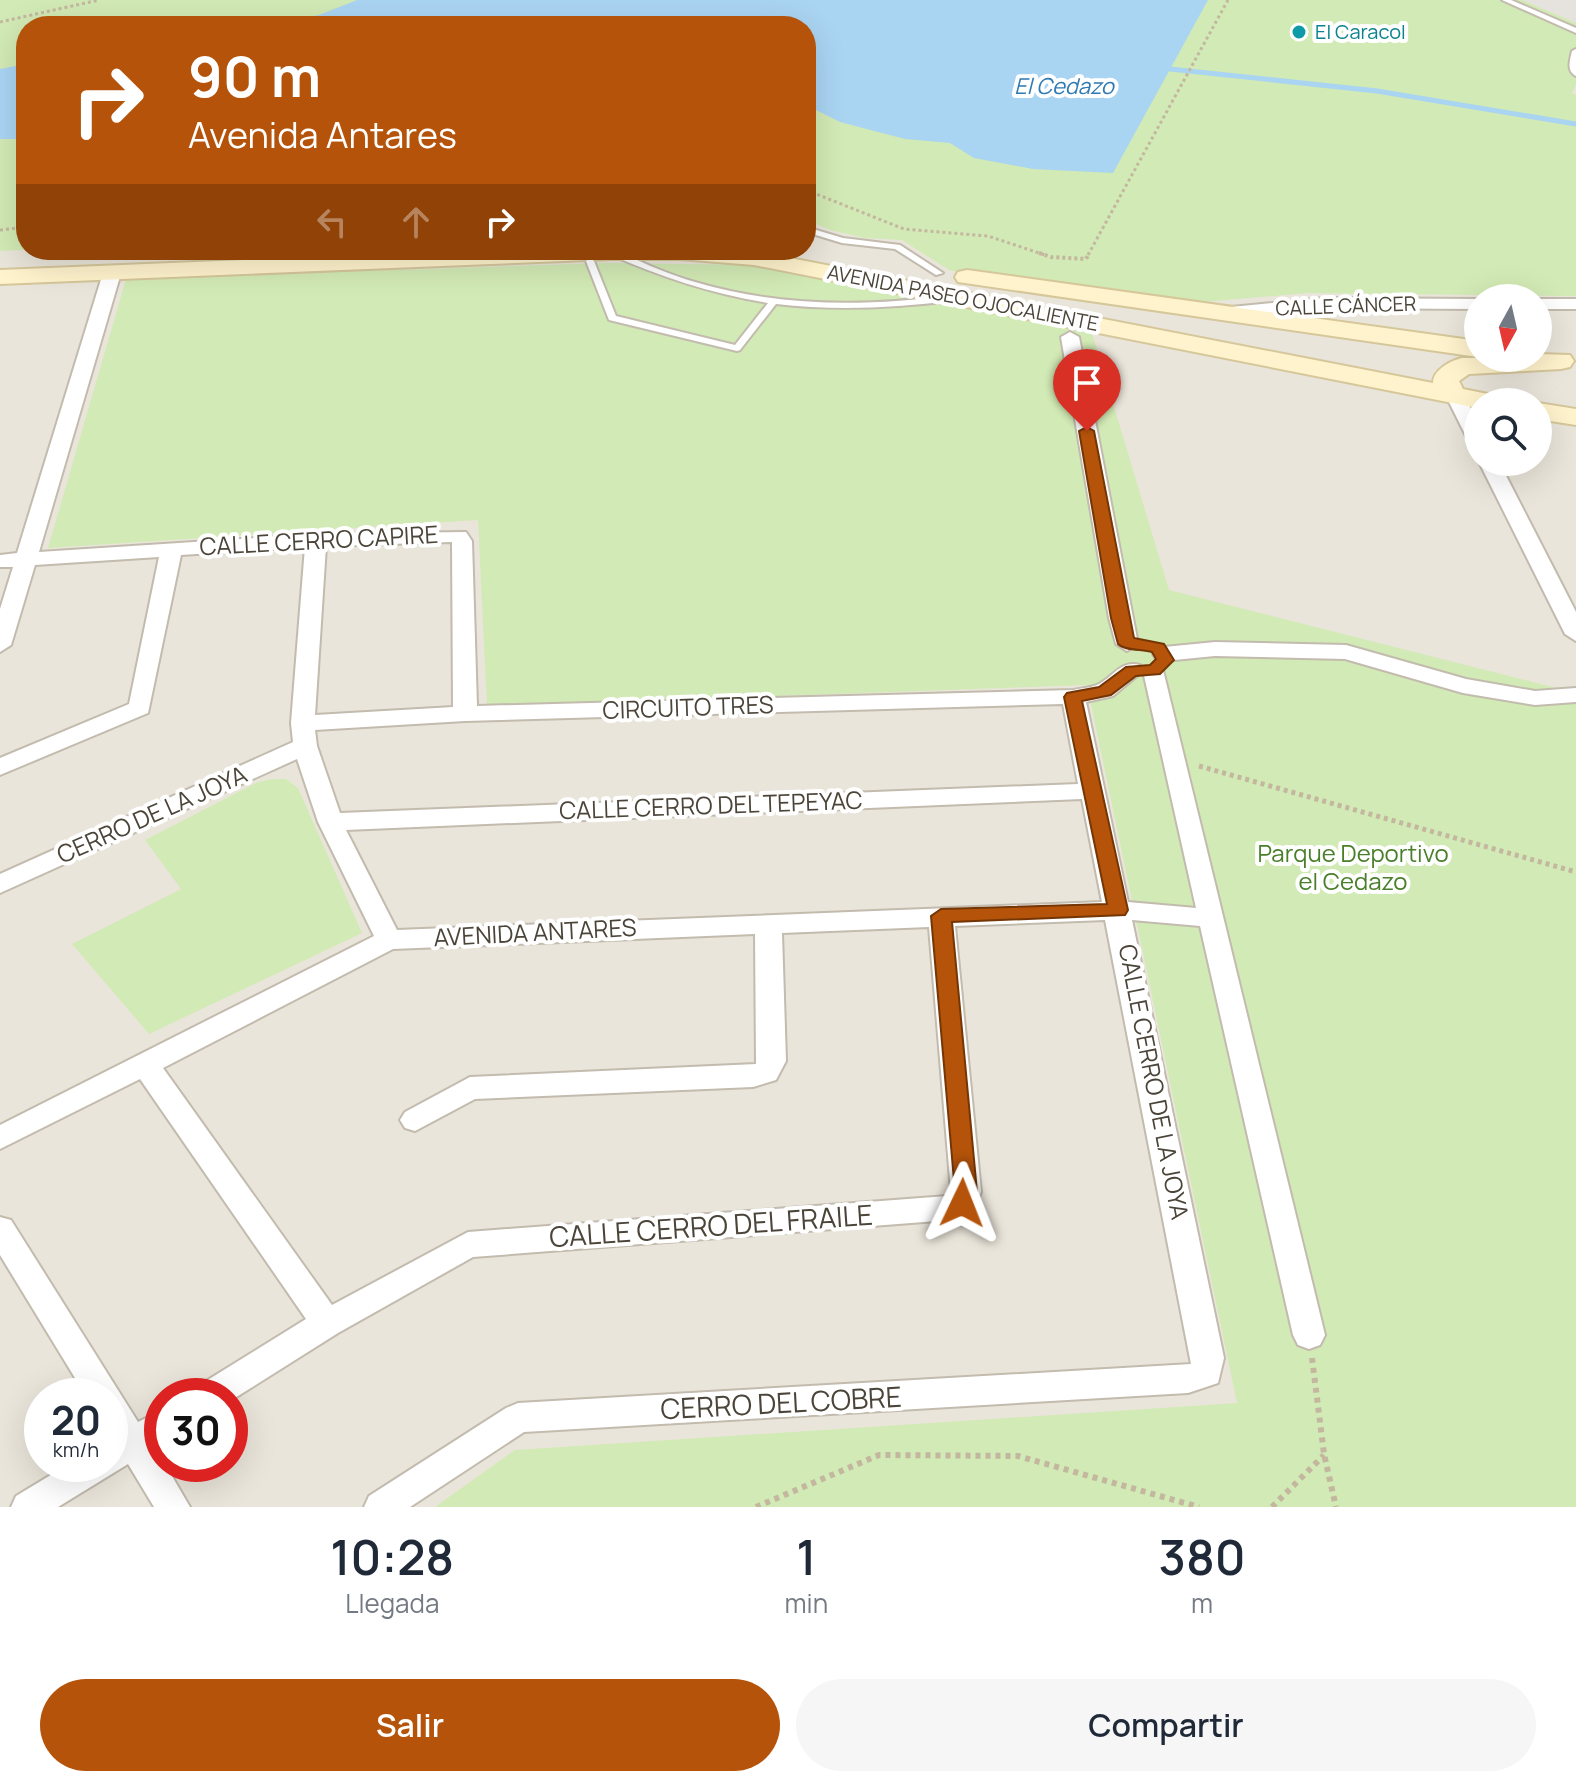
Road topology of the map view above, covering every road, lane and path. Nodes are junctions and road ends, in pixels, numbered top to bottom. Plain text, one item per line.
1 (99, 0) edge
2 (1228, 0) edge
3 (1505, 0) edge
4 (27, 16) edge
5 (1576, 31) edge
6 (1576, 51) edge
7 (1576, 74) edge
8 (816, 194) edge
9 (816, 232) edge
10 (816, 255) edge
11 (486, 260) edge
12 (602, 260) edge
13 (615, 260) edge
14 (765, 260) edge
15 (112, 273) junction
16 (939, 273) junction
17 (0, 277) edge
18 (962, 297) junction
19 (774, 301) junction
20 (1464, 304) edge
21 (1552, 304) edge
22 (1576, 305) edge
23 (1214, 313) junction
24 (1046, 315) junction
25 (1095, 324) junction
26 (1070, 337) junction
27 (1394, 338) junction
28 (1464, 347) edge
29 (1558, 361) edge
30 (1380, 381) junction
31 (1455, 396) junction
32 (1464, 398) edge
33 (1464, 413) edge
34 (1552, 413) edge
35 (1576, 417) edge
36 (1497, 476) edge
37 (316, 540) junction
38 (171, 550) junction
39 (25, 559) junction
40 (0, 561) edge
41 (1569, 604) edge
42 (1576, 634) edge
43 (1127, 644) junction
44 (0, 645) edge
45 (1150, 665) junction
46 (1576, 695) edge
47 (1073, 697) junction
48 (465, 714) junction
49 (304, 734) junction
50 (1175, 760) junction
51 (0, 767) edge
52 (1093, 791) junction
53 (330, 822) junction
54 (1576, 872) edge
55 (0, 884) edge
56 (1118, 910) junction
57 (941, 916) junction
58 (1212, 918) junction
59 (768, 922) junction
60 (389, 940) junction
61 (145, 1064) junction
62 (415, 1120) dead end
63 (0, 1138) edge
64 (0, 1229) edge
65 (327, 1323) junction
66 (1309, 1335) joint
67 (1206, 1373) joint
68 (93, 1378) edge
69 (239, 1378) edge
70 (1324, 1454) junction
71 (128, 1457) edge
72 (69, 1482) edge
73 (28, 1507) edge
74 (173, 1507) edge
75 (381, 1507) edge
76 (756, 1507) edge
77 (1199, 1507) edge
78 (1272, 1507) edge
79 (1336, 1507) edge

1 - 4 path
2 - 8 path
3 - 5 lane
6 - 7 lane
9 - 16 lane
10 - 16 main road, AVENIDA PASEO OJOCALIENTE
11 - 15 main road, AVENIDA PASEO OJOCALIENTE
12 - 19 lane
13 - 19 lane
14 - 18 main road, AVENIDA PASEO OJOCALIENTE
15 - 17 main road, AVENIDA PASEO OJOCALIENTE
15 - 39 street
16 - 23 main road, AVENIDA PASEO OJOCALIENTE
18 - 19 lane
18 - 24 main road, AVENIDA PASEO OJOCALIENTE
20 - 23 street, CALLE CÁNCER
21 - 22 street
23 - 27 main road, AVENIDA PASEO OJOCALIENTE
24 - 25 main road, AVENIDA PASEO OJOCALIENTE
24 - 26 street
25 - 26 street
25 - 30 main road, AVENIDA PASEO OJOCALIENTE
26 - 43 street
27 - 28 main road, AVENIDA PASEO OJOCALIENTE
27 - 30 main road
29 - 31 main road
30 - 31 main road, AVENIDA PASEO OJOCALIENTE
31 - 32 main road, AVENIDA PASEO OJOCALIENTE
31 - 33 street
34 - 35 main road
36 - 41 street
37 - 38 street, CALLE CERRO CAPIRE
37 - 48 street, CALLE CERRO CAPIRE
37 - 49 street
38 - 39 street, CALLE CERRO CAPIRE
38 - 51 street
39 - 40 street, CALLE CERRO CAPIRE
39 - 44 street
41 - 42 street
43 - 45 street
43 - 45 street
45 - 46 street
45 - 47 street, CIRCUITO TRES
45 - 50 street
47 - 48 street, CIRCUITO TRES
47 - 52 street, CALLE CERRO DE LA JOYA
48 - 49 street, CIRCUITO TRES
49 - 53 street
49 - 55 street, CERRO DE LA JOYA
50 - 54 path
50 - 58 street
52 - 53 street, CALLE CERRO DEL TEPEYAC
52 - 56 street, CALLE CERRO DE LA JOYA
53 - 60 street
56 - 57 street, AVENIDA ANTARES
56 - 58 street, AVENIDA ANTARES
56 - 67 street, CALLE CERRO DE LA JOYA
57 - 59 street, AVENIDA ANTARES
57 - 65 street, CALLE CERRO DEL FRAILE
58 - 66 street
59 - 60 street, AVENIDA ANTARES
59 - 62 street
60 - 61 street, AVENIDA ANTARES
61 - 63 street, AVENIDA ANTARES
61 - 65 street
64 - 68 street
65 - 69 street, CALLE CERRO DEL FRAILE
66 - 70 path
67 - 75 street, CERRO DEL COBRE
70 - 78 path
70 - 79 path
71 - 74 street
72 - 73 street
76 - 77 path

